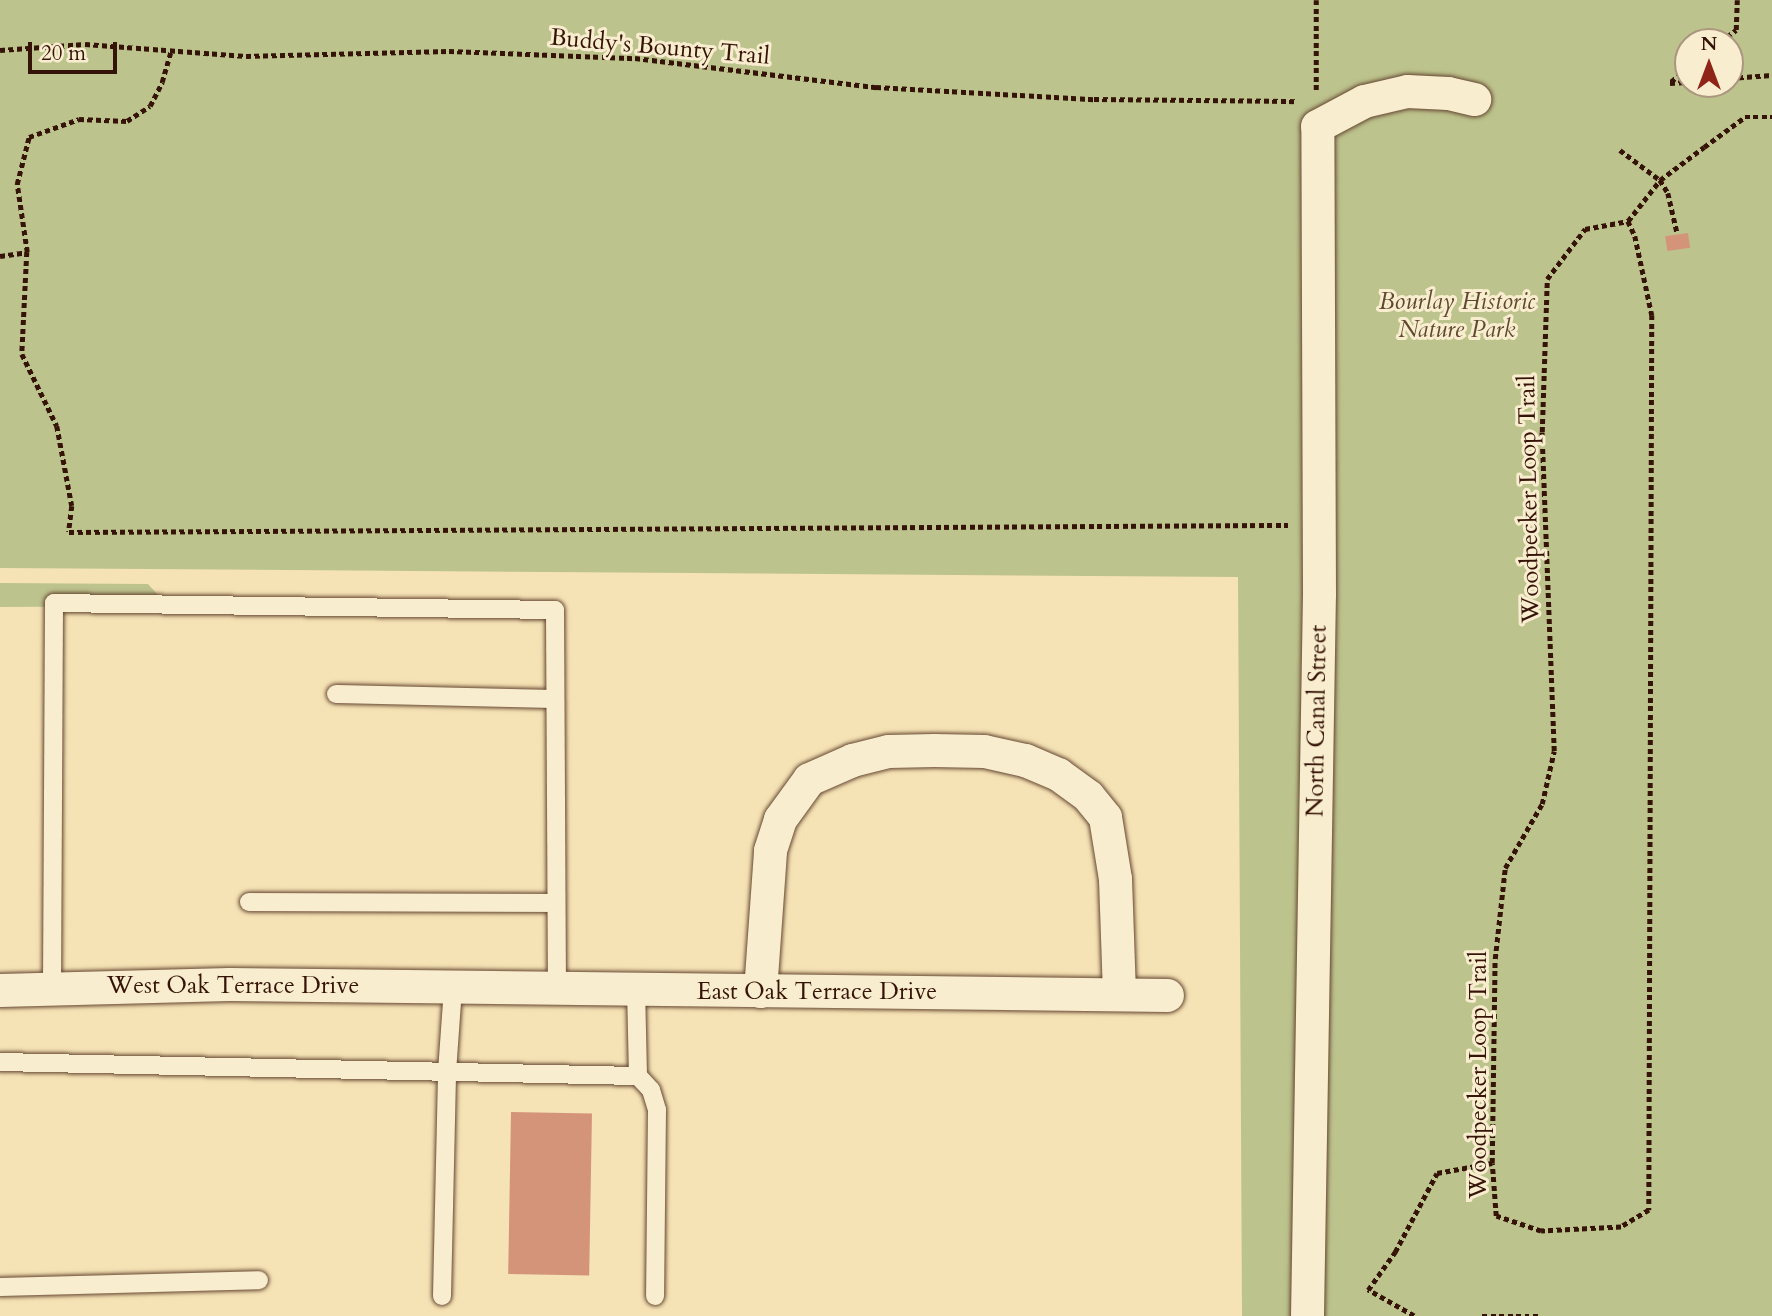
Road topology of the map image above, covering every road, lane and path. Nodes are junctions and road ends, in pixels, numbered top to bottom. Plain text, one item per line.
1 (1316, 0) edge
2 (1737, 0) edge
3 (1735, 28) edge
4 (0, 50) edge
5 (171, 50) junction
6 (1772, 75) edge
7 (1744, 77) edge
8 (1474, 99) dead end
9 (1316, 113) junction
10 (1772, 117) edge
11 (1620, 150) dead end
12 (1660, 180) junction
13 (1628, 221) junction
14 (1677, 232) dead end
15 (27, 252) junction
16 (0, 256) edge
17 (1319, 525) junction
18 (336, 694) dead end
19 (555, 699) junction
20 (249, 902) dead end
21 (556, 903) junction
22 (52, 987) junction
23 (460, 988) junction
24 (557, 989) junction
25 (0, 990) edge
26 (636, 990) junction
27 (760, 991) junction
28 (1119, 994) junction
29 (1167, 995) dead end
30 (0, 1062) edge
31 (447, 1072) junction
32 (638, 1076) junction
33 (1492, 1163) junction
34 (259, 1280) dead end
35 (0, 1287) edge
36 (442, 1296) dead end
37 (655, 1296) dead end
38 (1307, 1316) edge
39 (1414, 1316) edge
40 (1482, 1316) edge
41 (1541, 1316) edge

1 - 9 path
2 - 3 path
4 - 5 path, Buddy's Bounty Trail
5 - 9 path, Buddy's Bounty Trail
5 - 15 path
6 - 7 path
8 - 9 street
9 - 17 street, North Canal Street
10 - 12 path
11 - 12 path
12 - 13 path
12 - 14 path
13 - 33 path, Woodpecker Loop Trail
13 - 33 path, Woodpecker Loop Trail
15 - 16 path
15 - 17 path
17 - 38 street, North Canal Street
18 - 19 lane
19 - 21 lane
19 - 22 lane
20 - 21 lane
21 - 24 lane
22 - 23 street, West Oak Terrace Drive
22 - 25 street, West Oak Terrace Drive
23 - 24 street, East Oak Terrace Drive
23 - 31 lane
24 - 26 street, East Oak Terrace Drive
26 - 27 street, East Oak Terrace Drive
26 - 32 lane
27 - 28 street, East Oak Terrace Drive
27 - 28 street
28 - 29 street, East Oak Terrace Drive
30 - 31 lane
31 - 32 lane
31 - 36 lane
32 - 37 lane
33 - 39 path
34 - 35 lane
40 - 41 path

